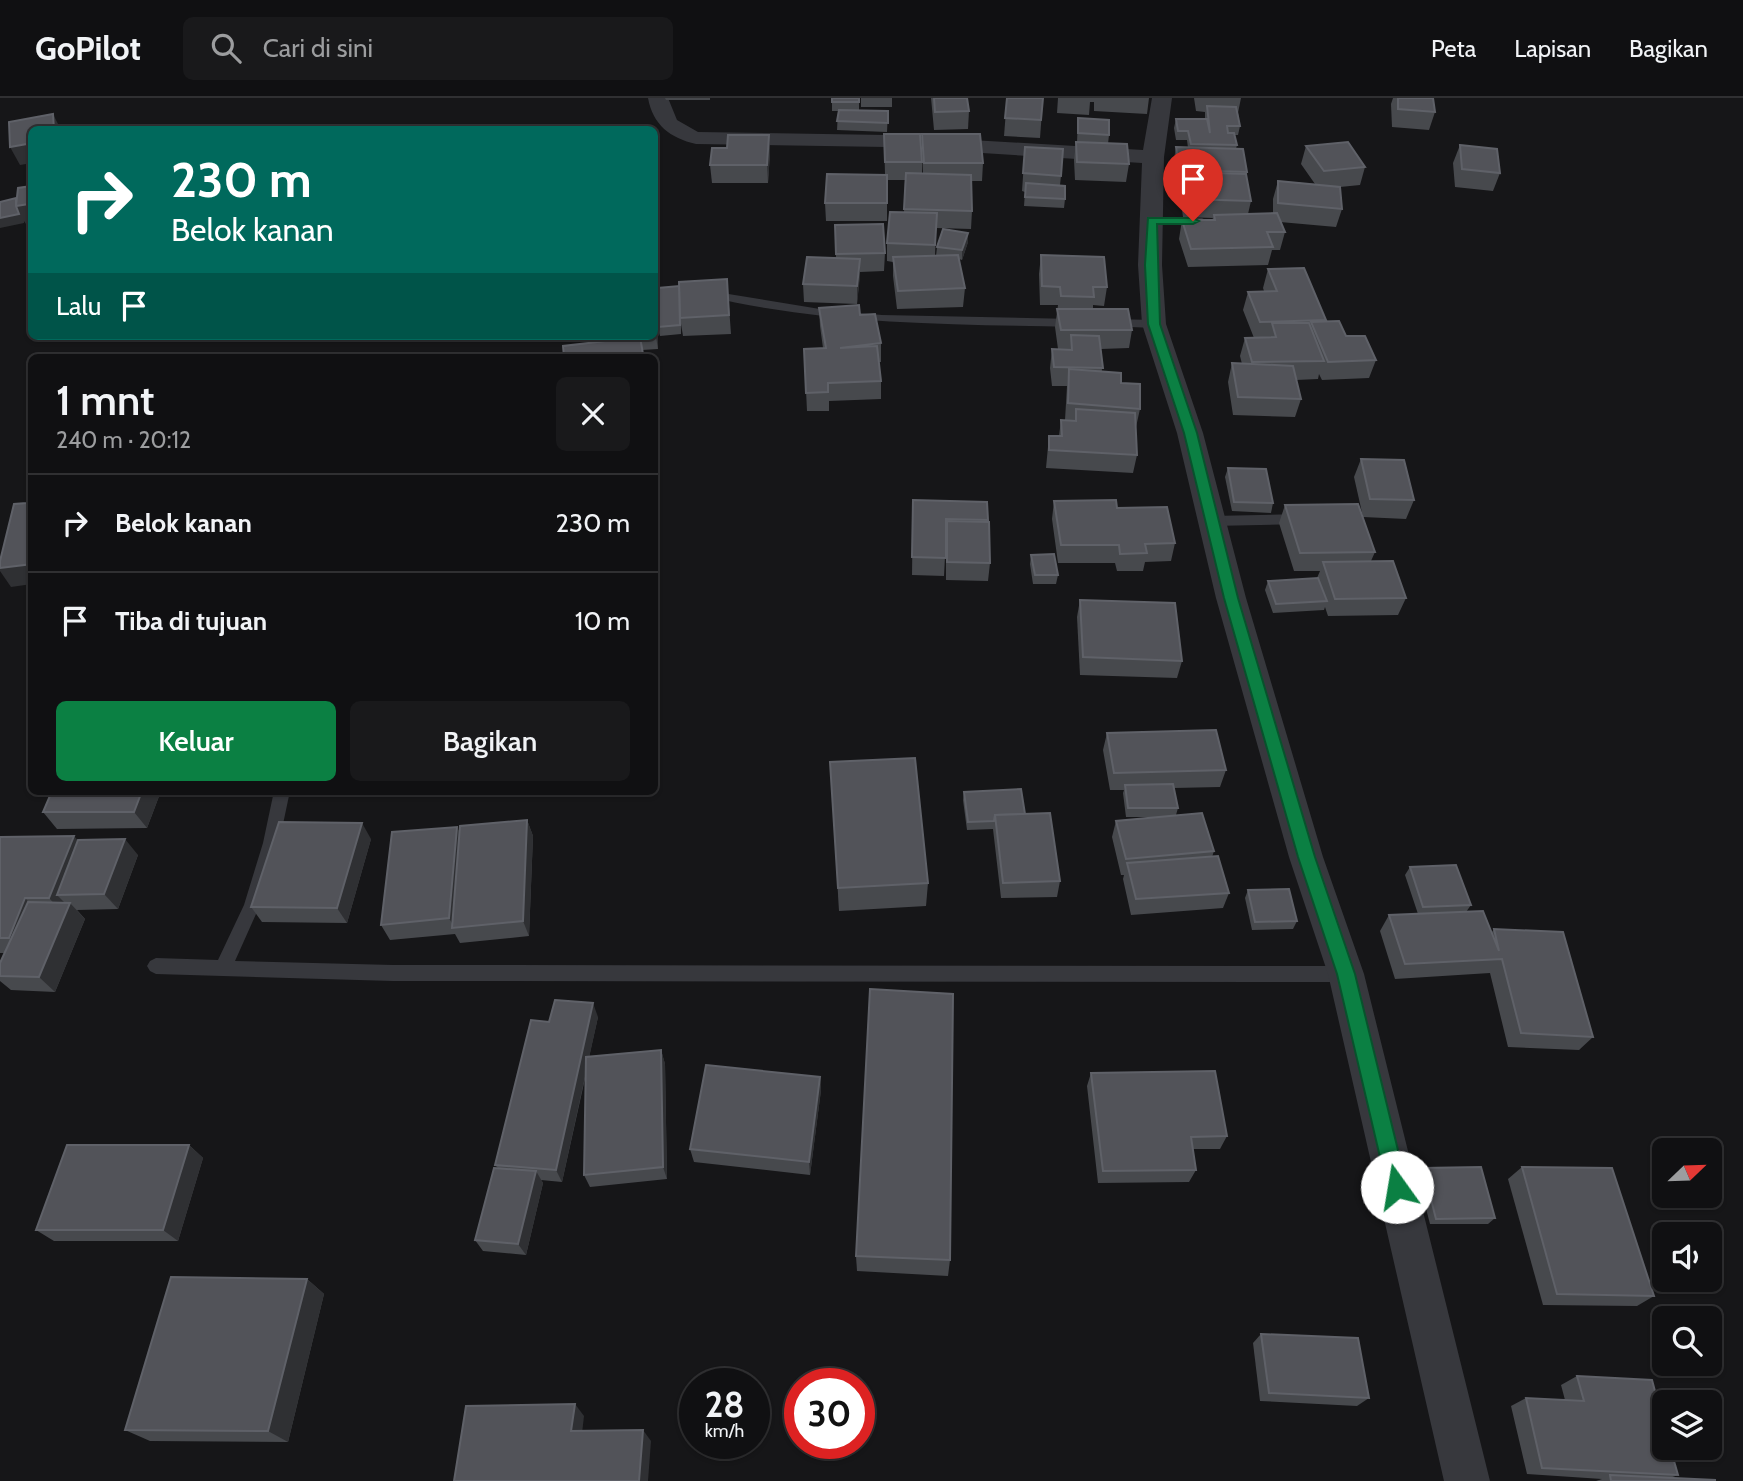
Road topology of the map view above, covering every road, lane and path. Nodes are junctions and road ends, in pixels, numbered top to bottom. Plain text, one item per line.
1 (658, 98) edge
2 (1166, 112) edge
3 (1167, 156) junction
4 (1159, 220) junction
5 (1219, 221) edge
6 (695, 292) edge
7 (1086, 323) edge
8 (1099, 323) edge
9 (1154, 324) junction
10 (1321, 518) edge
11 (1212, 521) junction
12 (281, 795) edge
13 (156, 966) dead end
14 (223, 968) junction
15 (1346, 974) junction
16 (1467, 1481) edge

1 - 3 street
2 - 3 street
3 - 4 street
4 - 5 lane
4 - 9 street
6 - 7 lane
8 - 9 lane
9 - 11 street
10 - 11 lane
11 - 15 street
12 - 14 lane
13 - 14 lane
14 - 15 lane
15 - 16 street

